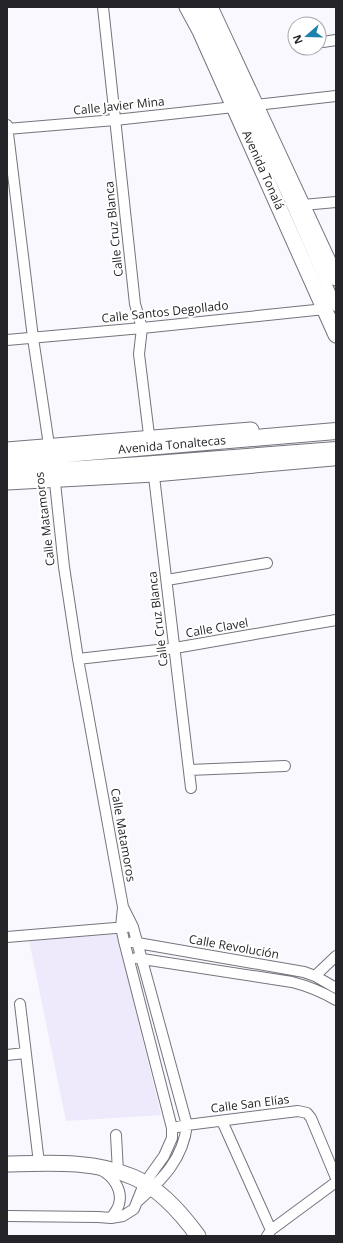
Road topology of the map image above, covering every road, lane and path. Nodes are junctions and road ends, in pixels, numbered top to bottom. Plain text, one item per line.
1 (103, 7) edge
2 (187, 7) edge
3 (199, 7) edge
4 (210, 7) edge
5 (336, 96) edge
6 (256, 105) junction
7 (234, 107) junction
8 (115, 120) junction
9 (7, 125) edge
10 (7, 129) edge
11 (336, 202) edge
12 (303, 205) junction
13 (336, 278) edge
14 (330, 308) edge
15 (142, 328) junction
16 (336, 335) edge
17 (33, 338) junction
18 (7, 340) edge
19 (336, 424) edge
20 (336, 431) edge
21 (150, 442) junction
22 (7, 450) edge
23 (336, 450) edge
24 (50, 451) junction
25 (336, 458) edge
26 (7, 459) edge
27 (154, 469) junction
28 (7, 474) edge
29 (54, 475) junction
30 (7, 482) edge
31 (267, 563) dead end
32 (167, 580) junction
33 (336, 620) edge
34 (175, 648) junction
35 (78, 659) junction
36 (285, 766) dead end
37 (189, 770) junction
38 (191, 788) dead end
39 (123, 907) junction
40 (121, 927) junction
41 (133, 927) junction
42 (7, 937) edge
43 (124, 941) junction
44 (138, 943) junction
45 (336, 956) edge
46 (128, 957) junction
47 (142, 958) junction
48 (315, 976) junction
49 (336, 988) edge
50 (336, 1000) edge
51 (20, 1004) dead end
52 (25, 1053) junction
53 (7, 1055) edge
54 (222, 1121) junction
55 (187, 1125) junction
56 (172, 1128) junction
57 (116, 1135) dead end
58 (39, 1163) junction
59 (7, 1164) edge
60 (81, 1164) junction
61 (118, 1172) junction
62 (336, 1178) edge
63 (336, 1182) edge
64 (148, 1186) junction
65 (7, 1216) edge
66 (111, 1218) junction
67 (269, 1233) edge
68 (198, 1236) edge

1 - 8 street, Calle Cruz Blanca
2 - 7 street, Avenida Tonalá
3 - 14 street
4 - 6 street, Avenida Tonalá
5 - 6 street
6 - 12 street, Avenida Tonalá
7 - 8 street, Calle Javier Mina
7 - 14 street, Avenida Tonalá
8 - 10 street, Calle Javier Mina
8 - 15 street, Calle Cruz Blanca
9 - 10 street, Calle Matamoros
10 - 17 street, Calle Matamoros
11 - 12 street
12 - 13 street, Avenida Tonalá
14 - 15 street, Calle Santos Degollado
14 - 16 street, Avenida Tonalá
15 - 17 street, Calle Santos Degollado
15 - 21 street, Calle Cruz Blanca
17 - 18 street, Calle Santos Degollado
17 - 24 street, Calle Matamoros
19 - 21 street, Avenida Tonaltecas
20 - 21 main road, Avenida Tonaltecas
21 - 24 main road, Avenida Tonaltecas
22 - 24 street, Avenida Tonaltecas
23 - 27 main road, Avenida Tonaltecas
24 - 26 main road, Avenida Tonaltecas
24 - 29 street, Calle Matamoros
25 - 27 street, Avenida Tonaltecas
27 - 29 main road, Avenida Tonaltecas
27 - 32 street, Calle Cruz Blanca
28 - 29 main road, Avenida Tonaltecas
29 - 30 street, Avenida Tonaltecas
29 - 35 street, Calle Matamoros
31 - 32 street
32 - 34 street, Calle Cruz Blanca
33 - 34 street, Calle Clavel
34 - 35 street, Calle Clavel
34 - 37 street, Calle Cruz Blanca
35 - 39 street, Calle Matamoros
36 - 37 street
37 - 38 street, Calle Cruz Blanca
39 - 40 street, Calle Matamoros
39 - 41 street, Calle Matamoros
40 - 41 street
40 - 42 street
40 - 43 street, Calle Matamoros
41 - 44 street, Calle Matamoros
43 - 44 street, Calle Revolución
43 - 46 street, Calle Matamoros
44 - 47 street, Calle Matamoros
44 - 48 street, Calle Revolución
45 - 48 street
46 - 47 street, Calle Revolución
46 - 56 street, Calle Matamoros
47 - 50 street, Calle Revolución
47 - 55 street, Calle Matamoros
48 - 49 street, Calle Revolución
51 - 52 street
52 - 53 street
52 - 58 street
54 - 55 street, Calle San Elías
54 - 62 street, Calle San Elías
54 - 67 street
55 - 56 street, Calle San Elías
55 - 64 street, Calle Matamoros
56 - 64 street, Calle Matamoros
57 - 61 street
58 - 59 street
58 - 60 street
60 - 61 street
60 - 66 street
61 - 64 street
63 - 67 street
64 - 66 street
64 - 68 street
65 - 66 street

